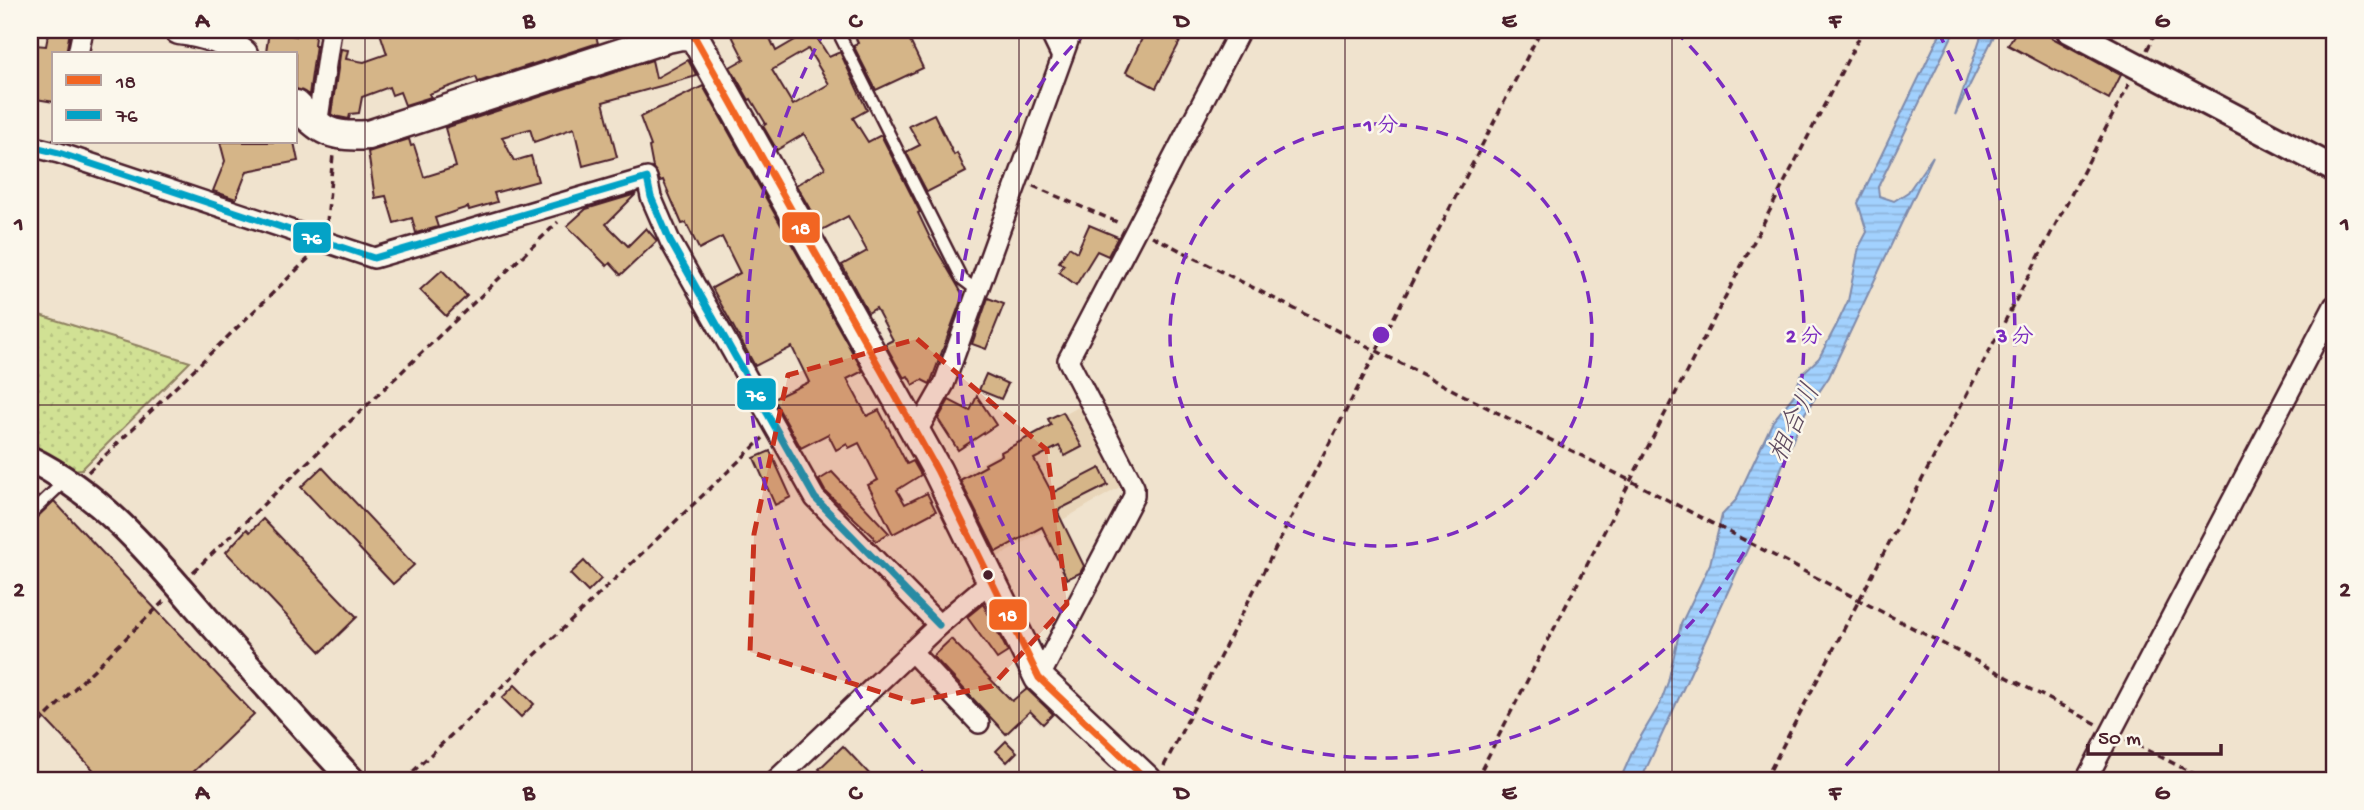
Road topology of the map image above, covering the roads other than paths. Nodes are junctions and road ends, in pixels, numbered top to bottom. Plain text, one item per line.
1 (83, 30) edge
2 (179, 30) edge
3 (331, 30) edge
4 (837, 30) edge
5 (1049, 30) edge
6 (1072, 30) edge
7 (1241, 30) edge
8 (2068, 30) edge
9 (695, 33) edge
10 (78, 52) edge
11 (241, 52) edge
12 (1062, 57) junction
13 (298, 106) edge
14 (325, 130) junction
15 (30, 146) edge
16 (60, 147) edge
17 (2334, 169) edge
18 (979, 292) junction
19 (2334, 306) edge
20 (916, 433) junction
21 (30, 459) edge
22 (70, 482) junction
23 (30, 514) edge
24 (992, 580) junction
25 (939, 625) junction
26 (911, 651) junction
27 (1039, 678) junction
28 (979, 723) dead end
29 (1154, 775) edge
30 (352, 780) edge
31 (776, 780) edge
32 (2086, 780) edge

1 - 10 street
2 - 11 main road
3 - 14 street
4 - 18 lane
5 - 12 street
6 - 12 street
7 - 27 street
8 - 17 street
9 - 14 main road
9 - 20 main road
12 - 18 street
13 - 14 main road
15 - 16 street
16 - 25 street
18 - 20 street
19 - 32 street
20 - 24 main road
21 - 22 street
22 - 23 lane
22 - 30 street
24 - 25 street
24 - 27 main road
25 - 26 street
26 - 28 street
26 - 31 street
27 - 29 main road

